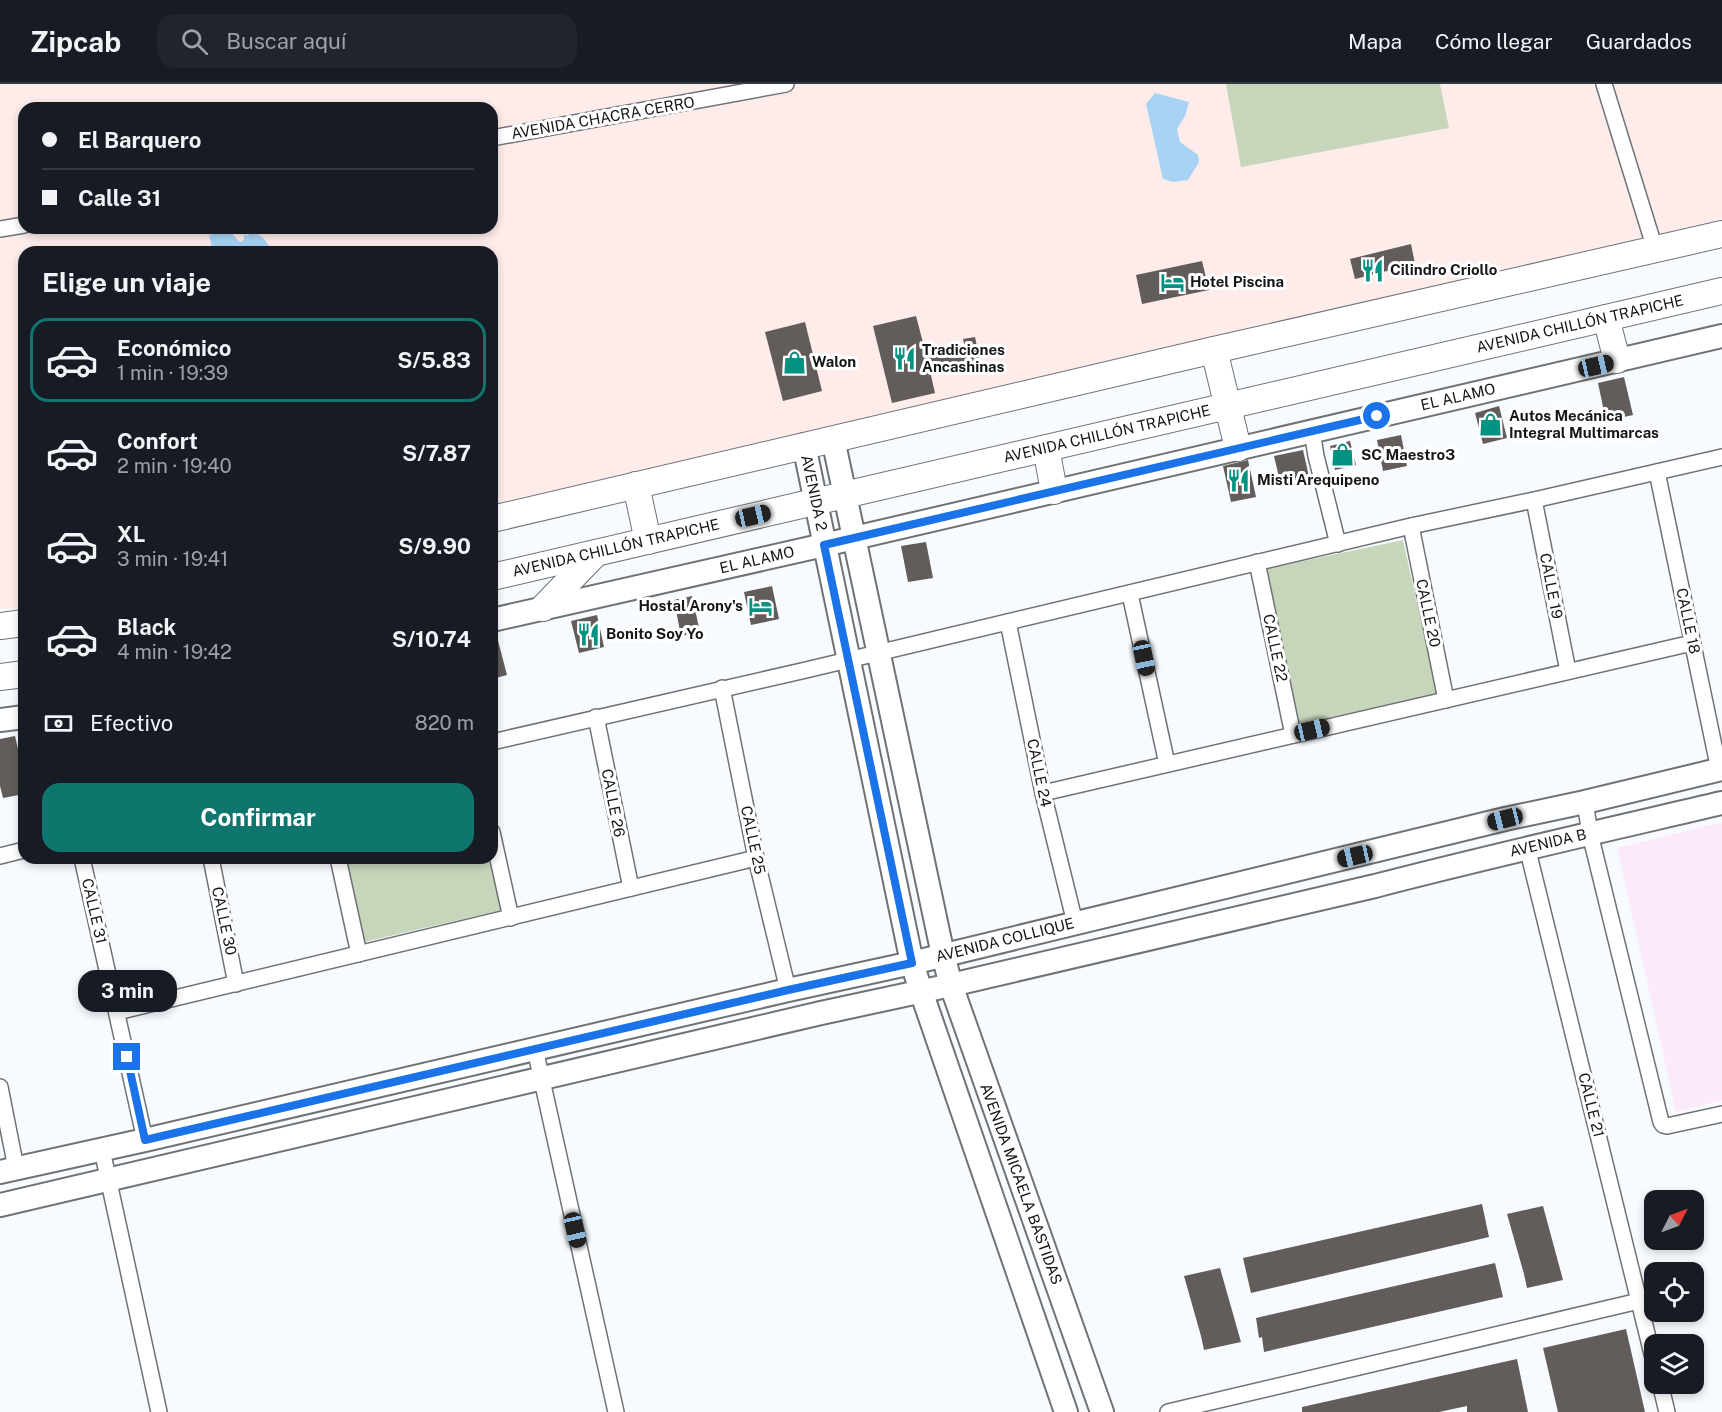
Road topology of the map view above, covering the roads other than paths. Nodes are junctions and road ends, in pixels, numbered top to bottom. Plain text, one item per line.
1 (786, 84) edge
2 (1604, 84) edge
3 (498, 137) edge
4 (18, 226) edge
5 (0, 229) edge
6 (1722, 234) edge
7 (1655, 249) junction
8 (1722, 291) edge
9 (1606, 318) junction
10 (1722, 336) edge
11 (1214, 350) junction
12 (1617, 360) junction
13 (1227, 406) junction
14 (1312, 431) junction
15 (833, 439) junction
16 (804, 445) junction
17 (1046, 448) junction
18 (1238, 448) junction
19 (1722, 457) edge
20 (1656, 472) junction
21 (636, 485) junction
22 (1054, 491) junction
23 (845, 494) junction
24 (1534, 500) junction
25 (815, 501) junction
26 (498, 518) edge
27 (1411, 526) junction
28 (854, 537) junction
29 (648, 541) junction
30 (1338, 544) junction
31 (824, 545) junction
32 (596, 553) junction
33 (1257, 562) junction
34 (498, 576) edge
35 (1130, 594) junction
36 (543, 608) junction
37 (498, 619) edge
38 (1008, 622) junction
39 (18, 624) edge
40 (0, 626) edge
41 (1692, 643) junction
42 (878, 652) junction
43 (848, 659) junction
44 (1568, 671) junction
45 (18, 675) edge
46 (0, 677) edge
47 (722, 688) junction
48 (1446, 700) junction
49 (596, 717) junction
50 (18, 718) edge
51 (0, 720) edge
52 (1293, 735) junction
53 (498, 740) edge
54 (1167, 764) junction
55 (1721, 770) edge
56 (1043, 793) junction
57 (1585, 802) junction
58 (1722, 803) edge
59 (1590, 834) junction
60 (1527, 847) junction
61 (1378, 850) joint
62 (18, 852) edge
63 (0, 856) edge
64 (756, 858) junction
65 (498, 859) edge
66 (83, 864) edge
67 (212, 864) edge
68 (339, 864) edge
69 (631, 888) junction
70 (511, 918) junction
71 (1076, 923) junction
72 (359, 954) junction
73 (943, 955) junction
74 (912, 963) junction
75 (236, 984) junction
76 (951, 985) junction
77 (788, 990) junction
78 (921, 991) junction
79 (117, 1012) junction
80 (535, 1049) junction
81 (978, 1063) junction
82 (951, 1076) junction
83 (542, 1078) junction
84 (0, 1087) edge
85 (1722, 1113) edge
86 (145, 1140) junction
87 (102, 1150) junction
88 (8, 1170) edge
89 (108, 1179) junction
90 (0, 1204) edge
91 (1032, 1214) junction
92 (1002, 1223) junction
93 (1639, 1301) junction
94 (1647, 1334) edge
95 (1663, 1394) edge
96 (159, 1412) edge
97 (616, 1412) edge
98 (1066, 1412) edge
99 (1102, 1412) edge
100 (1168, 1412) edge
101 (1667, 1412) edge

1 - 3 street, AVENIDA CHACRA CERRO
2 - 7 street
4 - 5 street
6 - 7 main road
7 - 11 main road
8 - 9 main road, AVENIDA CHILLÓN TRAPICHE
9 - 12 main road
9 - 13 main road, AVENIDA CHILLÓN TRAPICHE
10 - 12 street, EL ALAMO
11 - 13 main road
11 - 15 main road
12 - 14 street, EL ALAMO
13 - 17 main road, AVENIDA CHILLÓN TRAPICHE
13 - 18 main road
14 - 18 street, EL ALAMO
14 - 30 street
15 - 16 main road
15 - 23 street, AVENIDA 2
16 - 21 main road
16 - 25 street, AVENIDA 2
17 - 22 main road
17 - 23 main road, AVENIDA CHILLÓN TRAPICHE
18 - 22 street, EL ALAMO
19 - 20 street
20 - 24 street
20 - 41 street, CALLE 18
21 - 26 main road
21 - 29 main road
22 - 28 street, EL ALAMO
23 - 25 main road, AVENIDA CHILLÓN TRAPICHE
23 - 28 street, AVENIDA 2
24 - 27 street
24 - 44 street, CALLE 19
25 - 29 main road, AVENIDA CHILLÓN TRAPICHE
25 - 31 street, AVENIDA 2
27 - 30 street
27 - 48 street, CALLE 20
28 - 31 street, EL ALAMO
28 - 42 street, AVENIDA 2
29 - 32 main road, AVENIDA CHILLÓN TRAPICHE
30 - 33 street
31 - 36 street, EL ALAMO
31 - 43 street, AVENIDA 2
32 - 34 main road, AVENIDA CHILLÓN TRAPICHE
32 - 36 main road
33 - 35 street
33 - 52 street, CALLE 22
35 - 38 street
35 - 54 street
36 - 37 street, EL ALAMO
38 - 42 street
38 - 56 street, CALLE 24
39 - 40 main road
41 - 44 street
41 - 55 street, CALLE 18
42 - 43 street
42 - 73 street, AVENIDA 2
43 - 47 street
43 - 74 street, AVENIDA 2
44 - 48 street
45 - 46 main road
47 - 49 street
47 - 64 street, CALLE 25
48 - 52 street
49 - 53 street
49 - 69 street, CALLE 26
50 - 51 street
52 - 54 street
54 - 56 street
55 - 57 street, AVENIDA B
56 - 71 street, CALLE 24
57 - 59 street
57 - 61 street, AVENIDA B
58 - 59 street, AVENIDA B
59 - 60 street, AVENIDA B
59 - 85 street
60 - 76 street, AVENIDA B
60 - 93 street, CALLE 21
61 - 71 street, AVENIDA COLLIQUE
62 - 63 street
64 - 69 street
64 - 77 street, CALLE 25
65 - 70 street
66 - 79 street, CALLE 31
67 - 75 street, CALLE 30
68 - 72 street
69 - 70 street
70 - 72 street
71 - 73 street, AVENIDA COLLIQUE
72 - 75 street
73 - 74 street, AVENIDA COLLIQUE
73 - 76 street, AVENIDA MICAELA BASTIDAS
74 - 77 street, AVENIDA COLLIQUE
74 - 78 street, AVENIDA MICAELA BASTIDAS
75 - 79 street
76 - 78 street, AVENIDA B
76 - 81 street, AVENIDA MICAELA BASTIDAS
77 - 80 street, AVENIDA COLLIQUE
78 - 82 street, AVENIDA MICAELA BASTIDAS
78 - 83 street, AVENIDA B
79 - 86 street, CALLE 31
80 - 83 street
80 - 86 street, AVENIDA COLLIQUE
81 - 82 street
81 - 91 street, AVENIDA MICAELA BASTIDAS
82 - 92 street, AVENIDA MICAELA BASTIDAS
83 - 89 street, AVENIDA B
83 - 97 street
84 - 88 street
86 - 87 street, AVENIDA COLLIQUE
87 - 88 street, AVENIDA COLLIQUE
87 - 89 street
89 - 90 street, AVENIDA B
89 - 96 street
91 - 92 street
91 - 99 street, AVENIDA MICAELA BASTIDAS
92 - 98 street, AVENIDA MICAELA BASTIDAS
93 - 94 street, CALLE 21
93 - 100 street
95 - 101 street

